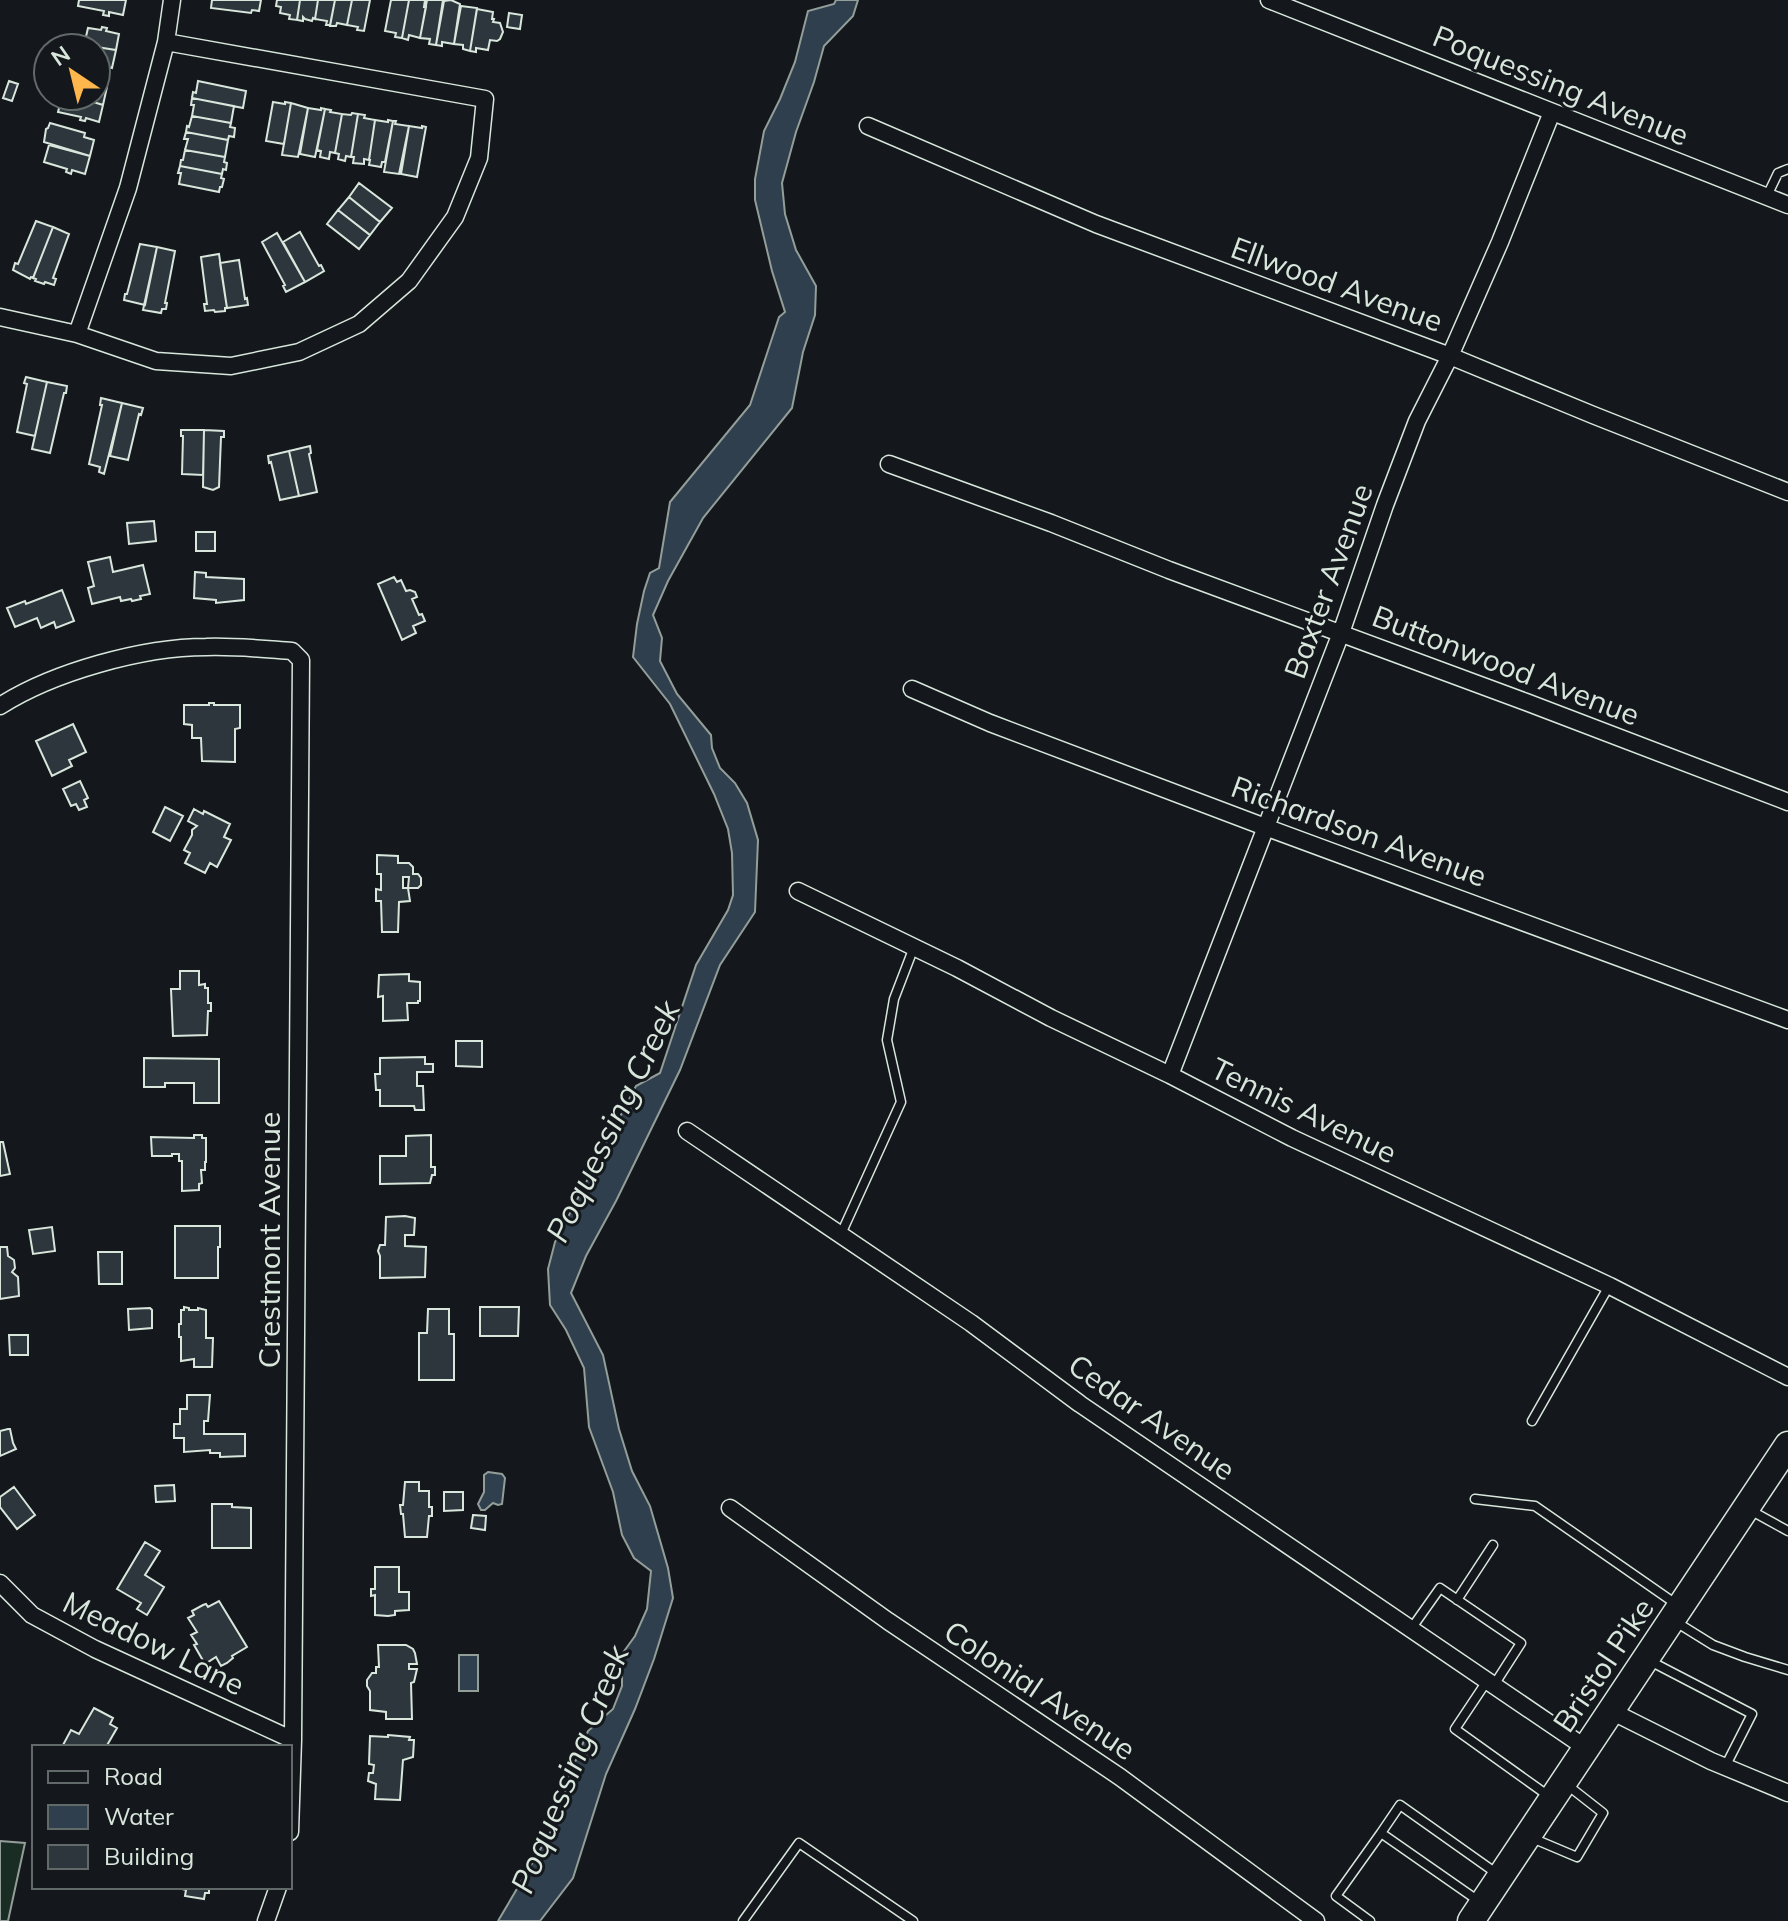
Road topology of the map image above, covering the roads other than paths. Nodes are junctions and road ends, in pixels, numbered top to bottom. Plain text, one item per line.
1 (172, 0) edge
2 (1269, 0) edge
3 (166, 42) junction
4 (1552, 112) junction
5 (868, 126) dead end
6 (1788, 169) edge
7 (1767, 196) junction
8 (1788, 205) edge
9 (0, 317) edge
10 (77, 334) junction
11 (1450, 356) junction
12 (889, 464) dead end
13 (1788, 492) edge
14 (1341, 633) junction
15 (912, 689) dead end
16 (0, 706) edge
17 (1788, 802) edge
18 (1265, 827) junction
19 (798, 891) dead end
20 (914, 947) junction
21 (1788, 1020) edge
22 (1170, 1075) junction
23 (687, 1131) dead end
24 (841, 1235) junction
25 (1610, 1286) junction
26 (1788, 1377) edge
27 (1532, 1421) dead end
28 (1788, 1445) edge
29 (1475, 1499) dead end
30 (730, 1508) dead end
31 (1746, 1508) junction
32 (1788, 1531) edge
33 (1493, 1545) dead end
34 (0, 1583) edge
35 (1457, 1600) junction
36 (1676, 1613) junction
37 (1411, 1629) junction
38 (1645, 1659) junction
39 (1788, 1670) edge
40 (1491, 1683) junction
41 (1611, 1711) junction
42 (293, 1740) junction
43 (1586, 1748) junction
44 (1725, 1767) junction
45 (292, 1771) edge
46 (1558, 1790) junction
47 (1788, 1793) edge
48 (1381, 1833) junction
49 (1528, 1836) junction
50 (1501, 1876) junction
51 (277, 1889) edge
52 (1477, 1912) edge
53 (266, 1921) edge
54 (743, 1921) edge
55 (913, 1921) edge
56 (1316, 1921) edge
57 (1370, 1921) edge

1 - 3 street
2 - 4 street, Poquessing Avenue
3 - 10 street
3 - 10 street
4 - 7 street, Poquessing Avenue
4 - 11 street, Baxter Avenue
5 - 11 street, Ellwood Avenue
6 - 7 lane
7 - 8 street, Poquessing Avenue
9 - 10 street
11 - 13 street, Ellwood Avenue
11 - 14 street, Baxter Avenue
12 - 14 street, Buttonwood Avenue
14 - 17 street, Buttonwood Avenue
14 - 18 street, Baxter Avenue
15 - 18 street, Richardson Avenue
16 - 42 street, Crestmont Avenue
18 - 21 street, Richardson Avenue
18 - 22 street, Baxter Avenue
19 - 20 street, Tennis Avenue
20 - 22 street, Tennis Avenue
20 - 24 lane
22 - 25 street, Tennis Avenue
23 - 24 street, Cedar Avenue
24 - 37 street, Cedar Avenue
25 - 26 street, Tennis Avenue
25 - 27 lane
28 - 31 main road, Bristol Pike
29 - 36 lane
30 - 56 street, Colonial Avenue
31 - 32 lane
31 - 36 main road, Bristol Pike
33 - 35 lane
34 - 42 street, Meadow Lane
35 - 37 lane
35 - 40 lane
36 - 38 main road, Bristol Pike
36 - 39 lane
37 - 40 street, Cedar Avenue
38 - 41 main road, Bristol Pike
38 - 44 lane
40 - 43 street, Cedar Avenue
40 - 46 lane
41 - 43 main road, Bristol Pike
41 - 44 street
42 - 45 street, Crestmont Avenue
43 - 46 main road, Bristol Pike
44 - 47 street
46 - 49 main road, Bristol Pike
46 - 49 lane
48 - 50 lane
48 - 52 lane
48 - 57 lane
49 - 50 main road, Bristol Pike
50 - 52 main road, Bristol Pike
51 - 53 street
54 - 55 lane

